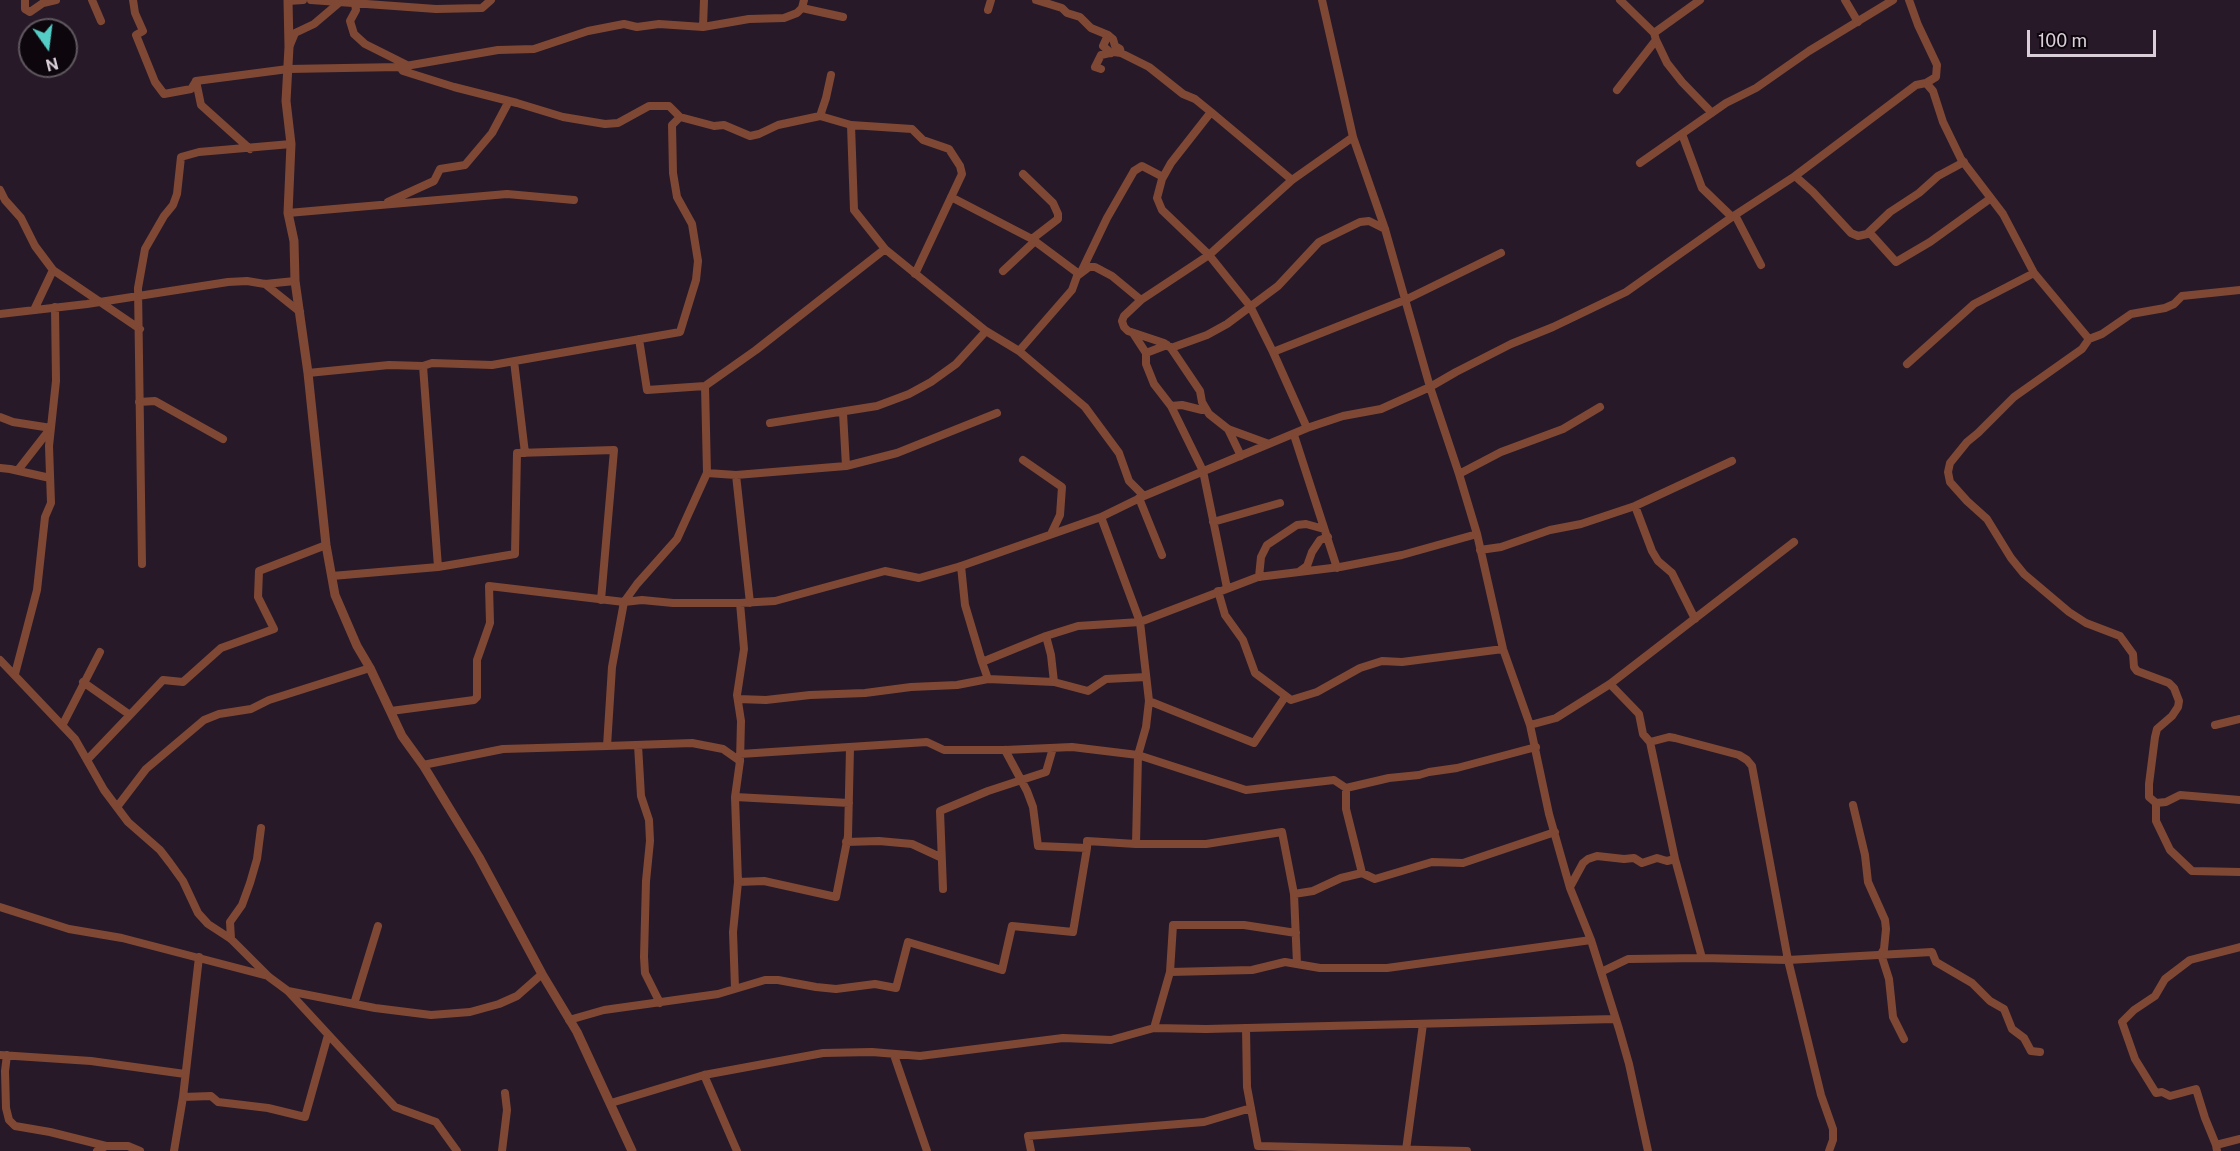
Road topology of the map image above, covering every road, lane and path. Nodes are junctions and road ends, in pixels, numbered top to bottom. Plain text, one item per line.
1 (25, 0) edge
2 (56, 0) edge
3 (92, 0) edge
4 (133, 0) edge
5 (303, 0) edge
6 (311, 0) edge
7 (491, 0) edge
8 (704, 0) edge
9 (991, 0) edge
10 (1036, 0) edge
11 (1322, 0) edge
12 (1620, 0) edge
13 (1700, 0) edge
14 (1845, 0) edge
15 (1893, 0) edge
16 (1909, 0) edge
17 (288, 1) edge
18 (340, 3) junction
19 (355, 4) junction
20 (803, 4) edge
21 (988, 10) dead end
22 (843, 17) dead end
23 (101, 21) dead end
24 (1858, 22) junction
25 (703, 27) junction
26 (1108, 35) junction
27 (1655, 36) junction
28 (289, 47) junction
29 (1111, 53) junction
30 (1121, 53) junction
31 (404, 66) junction
32 (288, 69) junction
33 (1101, 69) dead end
34 (831, 75) dead end
35 (196, 81) junction
36 (1926, 82) junction
37 (1617, 90) dead end
38 (509, 101) junction
39 (1210, 112) junction
40 (1712, 113) junction
41 (820, 116) junction
42 (680, 117) junction
43 (851, 125) junction
44 (1682, 134) junction
45 (1353, 137) junction
46 (291, 144) junction
47 (250, 149) junction
48 (1964, 162) junction
49 (1640, 163) dead end
50 (1023, 174) dead end
51 (1795, 176) junction
52 (1163, 177) junction
53 (1292, 180) junction
54 (0, 190) edge
55 (951, 197) junction
56 (1991, 198) junction
57 (3, 200) edge
58 (574, 200) dead end
59 (381, 205) junction
60 (288, 213) junction
61 (1733, 216) junction
62 (1384, 229) junction
63 (1869, 232) junction
64 (1034, 240) junction
65 (885, 249) junction
66 (1500, 253) dead end
67 (1209, 255) junction
68 (1761, 265) dead end
69 (53, 270) junction
70 (1003, 271) dead end
71 (1080, 272) junction
72 (2034, 273) junction
73 (915, 274) junction
74 (295, 280) junction
75 (265, 284) junction
76 (2240, 290) edge
77 (139, 296) junction
78 (1141, 300) junction
79 (1405, 300) junction
80 (100, 302) junction
81 (1250, 306) junction
82 (55, 308) junction
83 (34, 310) junction
84 (300, 312) junction
85 (0, 314) edge
86 (140, 329) junction
87 (986, 331) junction
88 (1133, 333) junction
89 (639, 339) junction
90 (2089, 339) junction
91 (1169, 346) junction
92 (1019, 351) junction
93 (1273, 352) junction
94 (1146, 353) junction
95 (514, 361) junction
96 (1907, 364) dead end
97 (423, 366) junction
98 (308, 373) junction
99 (705, 386) junction
100 (1430, 387) junction
101 (139, 402) junction
102 (1171, 406) junction
103 (1600, 407) dead end
104 (1206, 409) junction
105 (843, 413) junction
106 (997, 413) dead end
107 (0, 417) edge
108 (770, 423) dead end
109 (51, 428) junction
110 (1306, 428) junction
111 (1228, 429) junction
112 (1294, 435) junction
113 (223, 439) dead end
114 (1269, 444) junction
115 (525, 453) junction
116 (1241, 456) junction
117 (1023, 460) dead end
118 (1732, 461) dead end
119 (846, 466) junction
120 (0, 468) edge
121 (18, 470) junction
122 (1203, 471) junction
123 (707, 473) junction
124 (1459, 474) junction
125 (736, 475) junction
126 (50, 478) junction
127 (1142, 497) junction
128 (1280, 503) dead end
129 (1635, 506) junction
130 (1101, 517) junction
131 (1213, 522) junction
132 (1326, 533) junction
133 (1051, 534) junction
134 (1477, 534) junction
135 (1794, 542) dead end
136 (326, 545) junction
137 (1480, 550) junction
138 (1162, 555) dead end
139 (142, 564) dead end
140 (961, 566) junction
141 (438, 567) junction
142 (1337, 568) junction
143 (1299, 571) junction
144 (332, 576) junction
145 (1259, 577) junction
146 (1222, 589) junction
147 (601, 600) junction
148 (624, 602) junction
149 (740, 603) junction
150 (750, 603) junction
151 (1695, 619) junction
152 (1140, 622) junction
153 (1046, 636) junction
154 (1503, 649) junction
155 (100, 652) dead end
156 (0, 660) edge
157 (982, 662) junction
158 (370, 668) junction
159 (15, 674) junction
160 (1146, 677) junction
161 (988, 678) junction
162 (83, 682) junction
163 (1054, 682) junction
164 (1610, 684) junction
165 (1285, 698) junction
166 (738, 699) junction
167 (1149, 700) junction
168 (391, 711) junction
169 (130, 715) junction
170 (2240, 719) edge
171 (63, 724) junction
172 (1530, 725) junction
173 (2215, 725) dead end
174 (1650, 742) junction
175 (638, 745) junction
176 (607, 746) junction
177 (1536, 747) junction
178 (850, 748) junction
179 (1053, 748) junction
180 (1005, 750) junction
181 (1138, 755) junction
182 (740, 757) junction
183 (87, 760) junction
184 (423, 765) junction
185 (1021, 779) junction
186 (1346, 789) junction
187 (735, 797) junction
188 (2240, 800) edge
189 (849, 803) junction
190 (2156, 803) junction
191 (1853, 805) dead end
192 (117, 807) junction
193 (261, 828) dead end
194 (1555, 832) junction
195 (846, 842) junction
196 (1136, 844) junction
197 (1087, 848) junction
198 (940, 857) junction
199 (1675, 859) junction
200 (1362, 873) junction
201 (2240, 873) edge
202 (738, 882) junction
203 (1570, 888) junction
204 (943, 890) dead end
205 (1294, 894) junction
206 (0, 907) edge
207 (378, 926) dead end
208 (1296, 933) junction
209 (231, 939) junction
210 (1591, 940) junction
211 (2240, 947) edge
212 (1881, 954) junction
213 (199, 957) junction
214 (1702, 958) junction
215 (1788, 960) junction
216 (1297, 964) junction
217 (1170, 972) junction
218 (1601, 972) junction
219 (542, 974) junction
220 (269, 977) junction
221 (735, 988) junction
222 (288, 991) junction
223 (660, 1003) junction
224 (354, 1004) junction
225 (1615, 1019) junction
226 (569, 1020) junction
227 (1423, 1024) junction
228 (1154, 1028) junction
229 (1246, 1028) junction
230 (328, 1035) junction
231 (1904, 1038) dead end
232 (2040, 1052) dead end
233 (4, 1055) edge
234 (894, 1055) junction
235 (185, 1074) junction
236 (704, 1075) junction
237 (505, 1093) dead end
238 (183, 1097) junction
239 (610, 1103) junction
240 (1251, 1108) junction
241 (2240, 1139) edge
242 (106, 1146) junction
243 (2217, 1148) edge
244 (1406, 1150) edge
245 (97, 1151) edge
246 (140, 1151) edge
247 (174, 1151) edge
248 (457, 1151) edge
249 (502, 1151) edge
250 (632, 1151) edge
251 (737, 1151) edge
252 (927, 1151) edge
253 (1031, 1151) edge
254 (1467, 1151) edge
255 (1647, 1151) edge
256 (1829, 1151) edge

1 - 2 street
3 - 23 street
4 - 35 street
5 - 17 street
6 - 18 street
7 - 19 street
8 - 25 street
9 - 21 street
10 - 26 street
11 - 45 street
12 - 27 street
13 - 27 street
14 - 24 street
15 - 24 street
16 - 36 street
17 - 28 street
18 - 19 street
18 - 28 street
19 - 31 street
20 - 22 street
20 - 25 street
24 - 40 street
25 - 31 street
26 - 29 street
26 - 30 street
27 - 37 street
27 - 40 street
28 - 32 street
29 - 30 street
29 - 33 street
30 - 39 street
31 - 32 street
31 - 38 street
32 - 35 street
32 - 46 street
34 - 41 street
35 - 47 street
36 - 48 street
36 - 51 street
38 - 42 street
38 - 59 street
39 - 52 street
39 - 53 street
40 - 44 street
41 - 42 street
41 - 43 street
42 - 89 street
43 - 55 street
43 - 65 street
44 - 49 street
44 - 61 street
45 - 53 street
45 - 62 street
46 - 47 street
46 - 60 street
47 - 77 street
48 - 56 street
48 - 63 street
50 - 64 street
51 - 61 street
51 - 63 street
52 - 67 street
52 - 71 street
53 - 67 street
54 - 57 street
55 - 64 street
55 - 73 street
56 - 63 street
56 - 72 street
57 - 69 street
58 - 59 street
59 - 60 street
60 - 74 street
61 - 68 street
61 - 100 street
62 - 79 street
62 - 81 street
64 - 70 street
64 - 71 street
65 - 73 street
65 - 99 street
66 - 79 street
67 - 78 street
67 - 81 street
69 - 80 street
69 - 83 street
71 - 78 street
71 - 92 street
72 - 90 street
72 - 96 street
73 - 87 street
74 - 75 street
74 - 84 street
75 - 77 street
75 - 84 street
76 - 90 street
77 - 80 street
77 - 86 street
78 - 88 street
79 - 93 street
79 - 100 street
80 - 82 street
80 - 86 street
81 - 91 street
81 - 93 street
82 - 83 street
82 - 109 street
83 - 85 street
84 - 98 street
86 - 101 street
87 - 92 street
87 - 105 street
88 - 91 street
88 - 94 street
89 - 95 street
89 - 99 street
90 - 190 street
91 - 94 street
91 - 104 street
92 - 127 street
93 - 110 street
94 - 102 street
95 - 97 street
95 - 115 street
97 - 98 street
97 - 141 street
98 - 136 street
99 - 123 street
100 - 110 street
100 - 124 street
101 - 113 street
101 - 139 street
102 - 104 street
102 - 122 street
103 - 124 street
104 - 111 street
105 - 108 street
105 - 119 street
106 - 119 street
107 - 109 street
109 - 121 street
109 - 126 street
110 - 112 street
111 - 114 street
111 - 116 street
112 - 114 street
112 - 132 street
114 - 116 street
115 - 141 street
115 - 147 street
116 - 122 street
117 - 133 street
118 - 129 street
119 - 125 street
120 - 121 street
121 - 126 street
122 - 127 street
122 - 131 street
123 - 125 street
123 - 148 street
124 - 134 street
125 - 150 street
126 - 159 street
127 - 130 street
127 - 138 street
128 - 131 street
129 - 137 street
129 - 151 street
130 - 133 street
130 - 152 street
131 - 146 street
132 - 142 street
132 - 143 street
132 - 145 street
133 - 140 street
134 - 137 street
134 - 142 street
135 - 151 street
136 - 144 street
136 - 169 street
137 - 154 street
140 - 150 street
140 - 157 street
141 - 144 street
142 - 143 street
143 - 145 street
144 - 158 street
145 - 146 street
146 - 152 street
146 - 165 street
147 - 148 street
147 - 168 street
148 - 149 street
148 - 176 street
149 - 150 street
149 - 166 street
151 - 164 street
152 - 153 street
152 - 160 street
153 - 157 street
153 - 163 street
154 - 165 street
154 - 172 street
155 - 162 street
156 - 159 street
157 - 161 street
158 - 168 street
158 - 192 street
159 - 171 street
160 - 163 street
160 - 167 street
161 - 163 street
161 - 166 street
162 - 169 street
162 - 171 street
164 - 172 street
164 - 174 street
165 - 167 street
166 - 182 street
167 - 181 street
168 - 184 street
169 - 183 street
170 - 173 street
171 - 183 street
172 - 177 street
174 - 199 street
174 - 215 street
175 - 176 street
175 - 182 street
175 - 223 street
176 - 184 street
177 - 186 street
177 - 194 street
178 - 180 street
178 - 182 street
178 - 189 street
179 - 180 street
179 - 181 street
179 - 185 street
180 - 185 street
181 - 186 street
181 - 196 street
182 - 187 street
183 - 192 street
184 - 219 street
185 - 197 street
185 - 198 street
186 - 200 street
187 - 189 street
187 - 202 street
188 - 190 street
189 - 195 street
190 - 201 street
191 - 212 street
192 - 209 street
193 - 209 street
194 - 200 street
194 - 203 street
195 - 198 street
195 - 202 street
196 - 197 street
196 - 205 street
197 - 221 street
198 - 204 street
199 - 203 street
199 - 214 street
200 - 205 street
202 - 221 street
203 - 210 street
205 - 208 street
206 - 213 street
207 - 224 street
208 - 216 street
208 - 217 street
209 - 220 street
210 - 216 street
210 - 218 street
211 - 243 street
212 - 215 street
212 - 231 street
212 - 232 street
213 - 220 street
213 - 235 street
214 - 215 street
214 - 218 street
215 - 256 street
216 - 217 street
217 - 228 street
218 - 225 street
219 - 224 street
219 - 226 street
220 - 222 street
221 - 223 street
222 - 224 street
222 - 230 street
223 - 226 street
225 - 227 street
225 - 255 street
226 - 239 street
227 - 229 street
227 - 244 street
228 - 229 street
228 - 234 street
229 - 240 street
230 - 238 street
230 - 248 street
233 - 235 street
233 - 242 street
234 - 236 street
234 - 252 street
235 - 238 street
236 - 239 street
236 - 251 street
237 - 249 street
238 - 247 street
239 - 250 street
240 - 244 street
240 - 253 street
241 - 243 street
242 - 245 street
242 - 246 street
244 - 254 street

